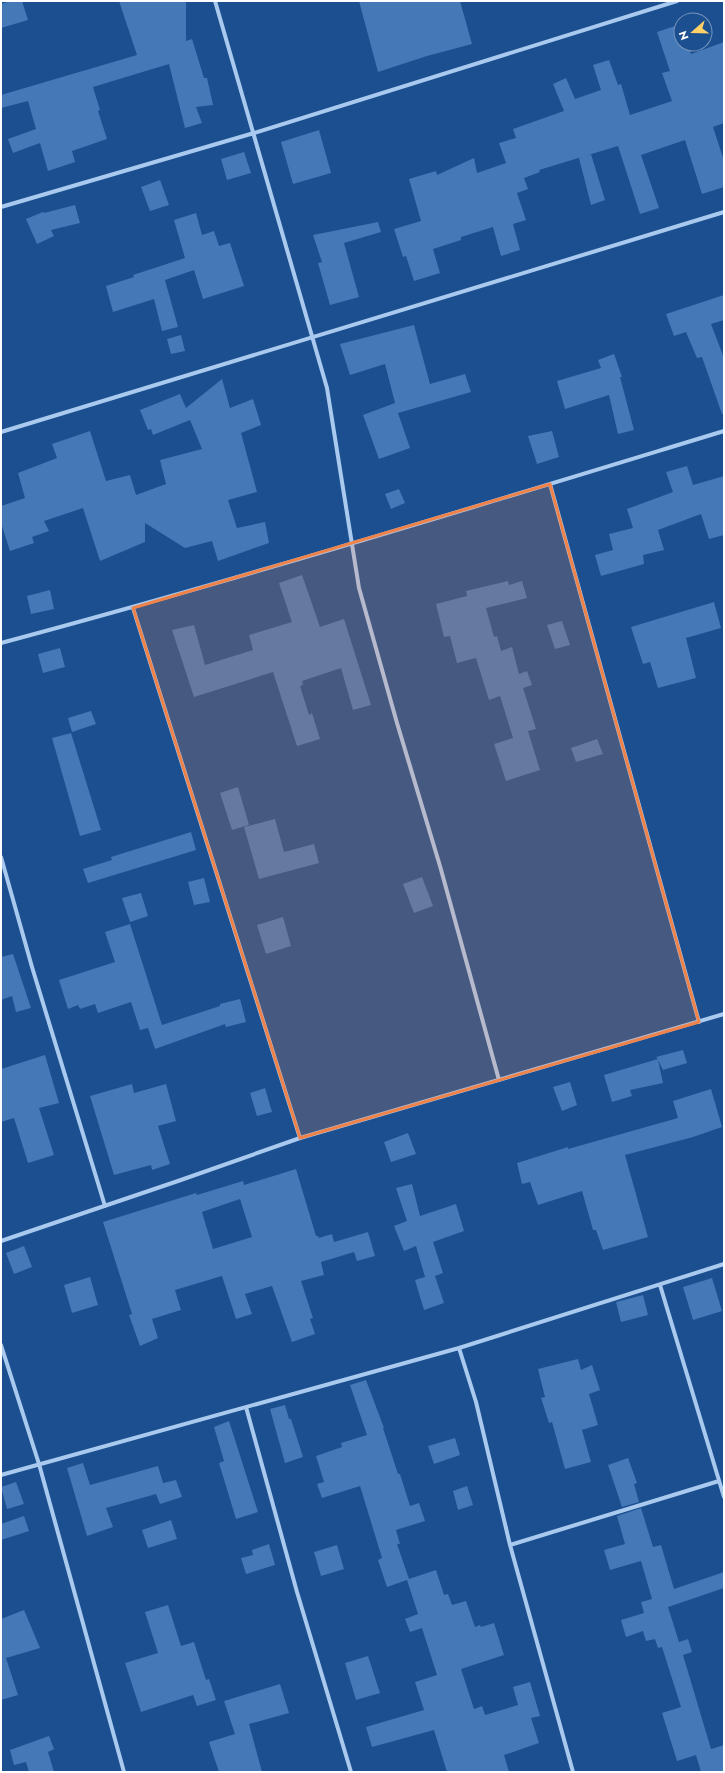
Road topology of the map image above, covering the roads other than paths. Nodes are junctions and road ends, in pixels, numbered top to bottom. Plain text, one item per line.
1 (215, 1) edge
2 (677, 1) edge
3 (254, 133) junction
4 (1, 207) edge
5 (724, 212) edge
6 (313, 336) junction
7 (724, 431) edge
8 (1, 432) edge
9 (550, 484) junction
10 (352, 544) junction
11 (133, 608) junction
12 (1, 643) edge
13 (1, 857) edge
14 (724, 1014) edge
15 (699, 1022) junction
16 (499, 1080) junction
17 (300, 1138) junction
18 (105, 1206) junction
19 (1, 1241) edge
20 (724, 1264) edge
21 (660, 1285) junction
22 (1, 1345) edge
23 (459, 1348) junction
24 (246, 1407) junction
25 (39, 1464) junction
26 (1, 1475) edge
27 (719, 1481) junction
28 (724, 1497) edge
29 (510, 1545) junction
30 (124, 1772) edge
31 (352, 1772) edge
32 (573, 1772) edge

1 - 3 street
2 - 3 street
3 - 4 street
3 - 6 street
5 - 6 street
6 - 8 street
6 - 10 street
7 - 9 street
9 - 10 street
9 - 15 street
10 - 11 street
10 - 16 street
11 - 12 street
11 - 17 street
13 - 18 street
14 - 15 street
15 - 16 street
16 - 17 street
17 - 18 street
18 - 19 street
20 - 21 street
21 - 23 street
21 - 27 street
22 - 25 street
23 - 24 street
23 - 29 street
24 - 25 street
24 - 31 street
25 - 26 street
25 - 30 street
27 - 28 street
27 - 29 street
29 - 32 street

